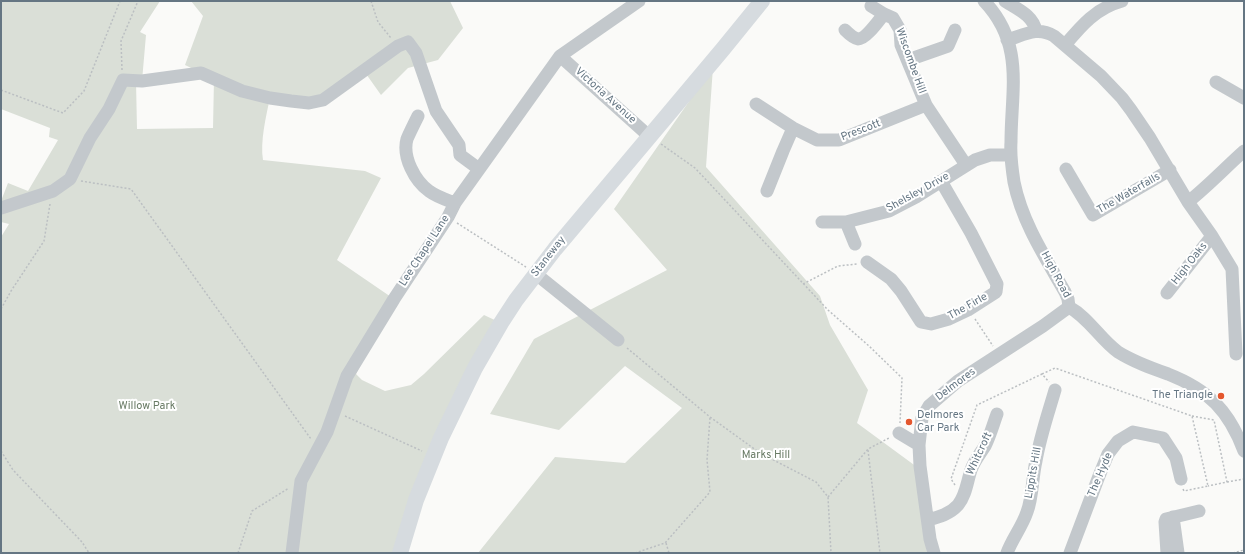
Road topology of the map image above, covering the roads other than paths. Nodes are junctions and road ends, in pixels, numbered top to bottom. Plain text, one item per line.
1 (639, 1) edge
2 (762, 1) edge
3 (984, 1) edge
4 (1005, 1) edge
5 (1122, 1) edge
6 (871, 6) dead end
7 (884, 14) junction
8 (845, 30) dead end
9 (955, 30) dead end
10 (1036, 31) junction
11 (1007, 40) junction
12 (1065, 45) junction
13 (560, 56) junction
14 (908, 60) junction
15 (1216, 82) dead end
16 (1244, 98) edge
17 (756, 104) dead end
18 (926, 105) junction
19 (418, 116) dead end
20 (793, 128) junction
21 (650, 137) junction
22 (1244, 150) edge
23 (1011, 155) junction
24 (966, 165) junction
25 (479, 169) junction
26 (1066, 169) dead end
27 (1170, 170) junction
28 (941, 181) junction
29 (767, 191) dead end
30 (1188, 202) junction
31 (455, 203) junction
32 (1, 208) edge
33 (822, 222) dead end
34 (846, 222) junction
35 (1212, 236) junction
36 (855, 244) dead end
37 (867, 262) road end
38 (1232, 269) junction
39 (536, 274) junction
40 (1244, 279) edge
41 (1167, 293) dead end
42 (1069, 307) junction
43 (618, 340) road end
44 (1236, 354) dead end
45 (1055, 390) dead end
46 (997, 414) dead end
47 (1239, 425) edge
48 (899, 434) road end
49 (919, 445) junction
50 (1244, 452) edge
51 (1181, 479) road end
52 (1199, 512) dead end
53 (1173, 517) junction
54 (928, 520) junction
55 (292, 553) edge
56 (400, 553) edge
57 (934, 553) edge
58 (1007, 553) edge
59 (1070, 553) edge
60 (1166, 553) edge
61 (1178, 553) edge

1 - 13 street, Lee Chapel Lane
2 - 21 main road, Staneway
3 - 11 street, High Road
4 - 10 street
5 - 12 street
6 - 7 street, Wiscombe Hill
7 - 8 street
7 - 14 street, Wiscombe Hill
9 - 14 street
10 - 11 street
10 - 12 street
11 - 23 street, High Road
12 - 27 street
13 - 21 street, Victoria Avenue
13 - 25 street, Lee Chapel Lane
14 - 18 street, Wiscombe Hill
15 - 16 street
17 - 20 street, Prescott
18 - 20 street, Prescott
18 - 24 street, Wiscombe Hill
19 - 31 street
20 - 29 street
21 - 39 main road, Staneway
22 - 30 street
23 - 24 street, Shelsley Drive
23 - 42 street, High Road
24 - 28 street, Shelsley Drive
25 - 31 street, Lee Chapel Lane
25 - 32 street
26 - 27 street, The Waterfalls
27 - 30 street
28 - 34 street, Shelsley Drive
28 - 37 street, The Firle
30 - 35 street
31 - 55 street, Lee Chapel Lane
33 - 34 street, Shelsley Drive
34 - 36 street
35 - 38 street
35 - 41 street, High Oaks
38 - 40 street
38 - 44 street
39 - 43 street
39 - 56 main road, Staneway
42 - 47 street, High Road
42 - 49 street, Delmores
45 - 58 street, Lippits Hill
46 - 54 street, Whitcroft
47 - 50 street, High Road
48 - 49 street
49 - 54 street, Delmores
51 - 59 street, The Hyde
52 - 53 street
53 - 60 street
53 - 61 street
54 - 57 street, Delmores

